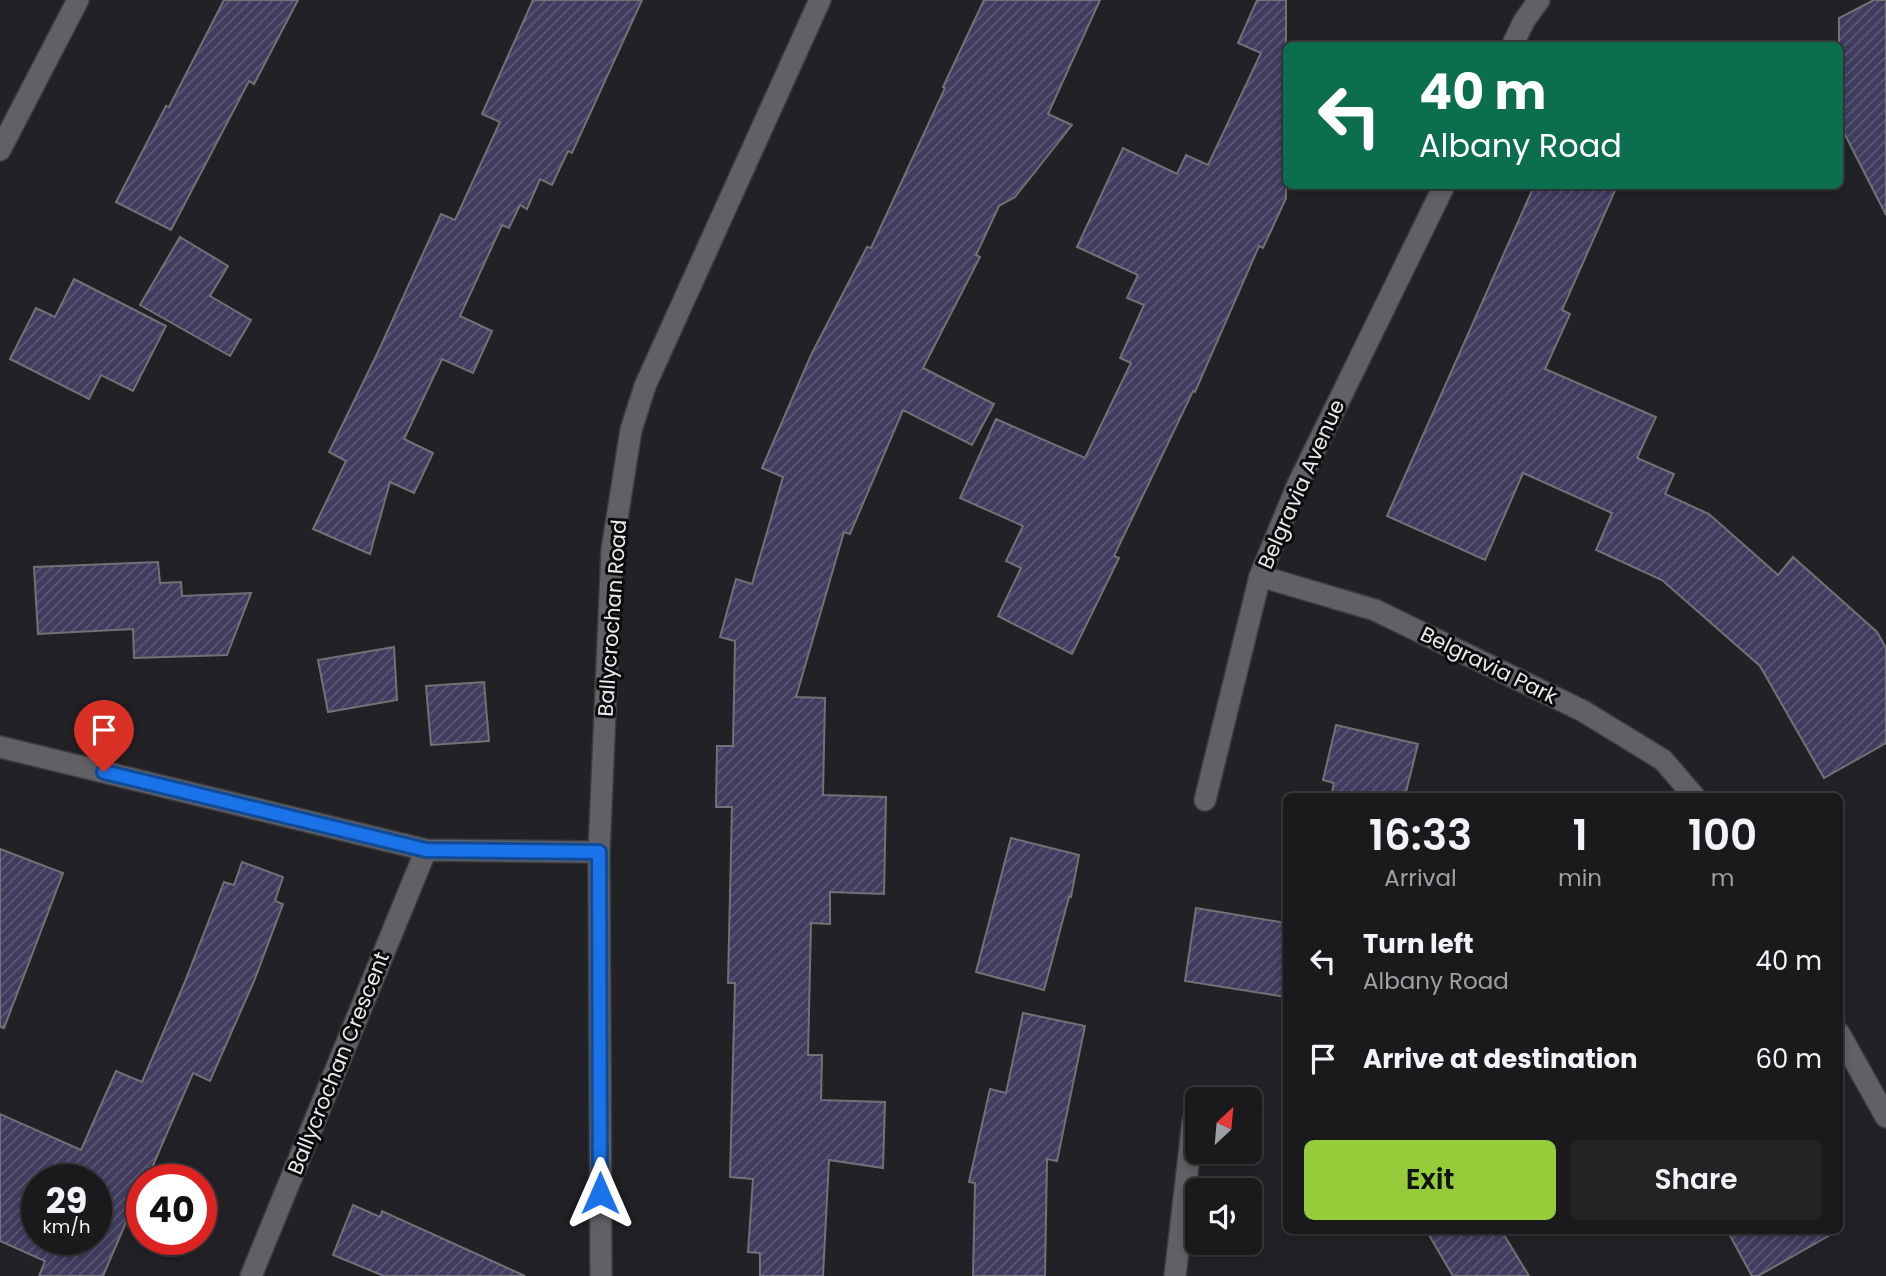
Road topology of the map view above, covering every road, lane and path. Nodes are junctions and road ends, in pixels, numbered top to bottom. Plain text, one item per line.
1 (78, 0) edge
2 (820, 0) edge
3 (1539, 0) edge
4 (1514, 42) edge
5 (0, 150) edge
6 (1443, 189) edge
7 (1260, 576) junction
8 (0, 747) edge
9 (1691, 793) edge
10 (1205, 800) dead end
11 (426, 850) junction
12 (599, 852) junction
13 (1843, 1040) edge
14 (1885, 1112) edge
15 (1188, 1164) edge
16 (251, 1276) edge
17 (601, 1276) edge
18 (1175, 1276) edge

1 - 5 street
2 - 12 street, Ballycrochan Road
3 - 4 street
6 - 7 street, Belgravia Avenue
7 - 9 street, Belgravia Park
7 - 10 street, Belgravia Avenue
8 - 11 street
11 - 12 street
11 - 16 street, Ballycrochan Crescent
12 - 17 street, Ballycrochan Road
13 - 14 street
15 - 18 street

